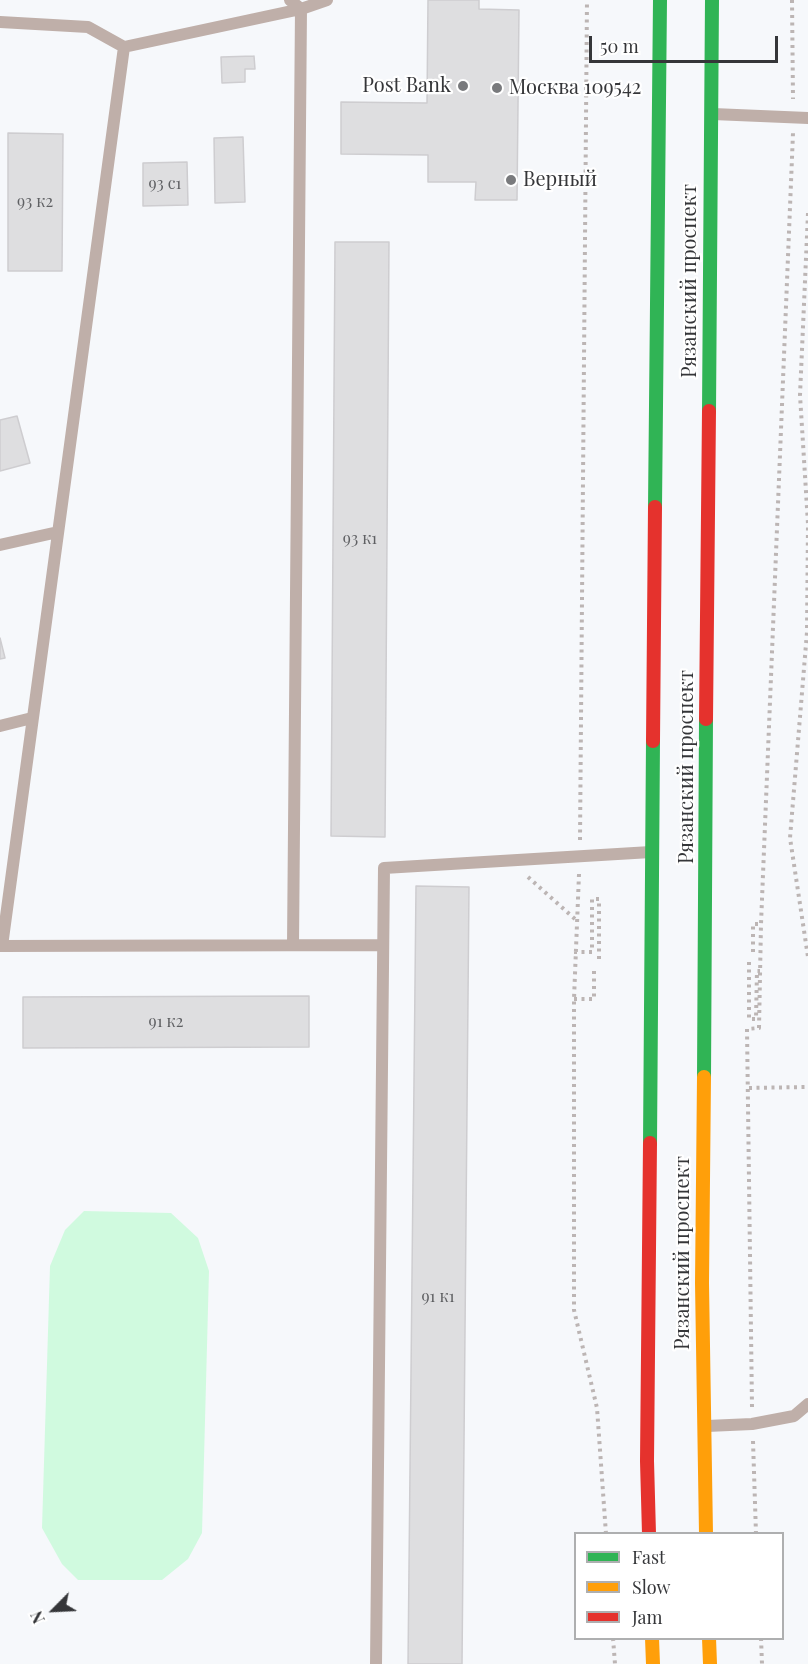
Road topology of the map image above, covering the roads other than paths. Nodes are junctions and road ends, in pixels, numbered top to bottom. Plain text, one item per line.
1 (290, 0) edge
2 (327, 0) edge
3 (660, 0) edge
4 (712, 0) edge
5 (301, 9) junction
6 (0, 22) edge
7 (124, 47) junction
8 (711, 114) junction
9 (808, 118) edge
10 (58, 532) junction
11 (0, 545) edge
12 (32, 718) junction
13 (0, 726) edge
14 (652, 852) junction
15 (293, 945) junction
16 (383, 945) junction
17 (1, 946) edge
18 (808, 1404) edge
19 (703, 1427) junction
20 (649, 1532) edge
21 (706, 1532) edge
22 (652, 1640) edge
23 (709, 1640) edge
24 (376, 1664) edge
25 (653, 1664) edge
26 (710, 1664) edge

1 - 5 lane
2 - 5 lane
3 - 14 main road, Рязанский проспект
4 - 8 main road, Рязанский проспект
5 - 7 lane
5 - 15 lane
6 - 7 lane
7 - 10 lane
8 - 9 lane
8 - 19 main road, Рязанский проспект
10 - 11 lane
10 - 12 lane
12 - 13 lane
12 - 17 lane
14 - 16 lane
14 - 20 main road, Рязанский проспект
15 - 16 lane
15 - 17 lane
16 - 24 lane
18 - 19 lane
19 - 21 main road, Рязанский проспект
22 - 25 main road
23 - 26 main road

